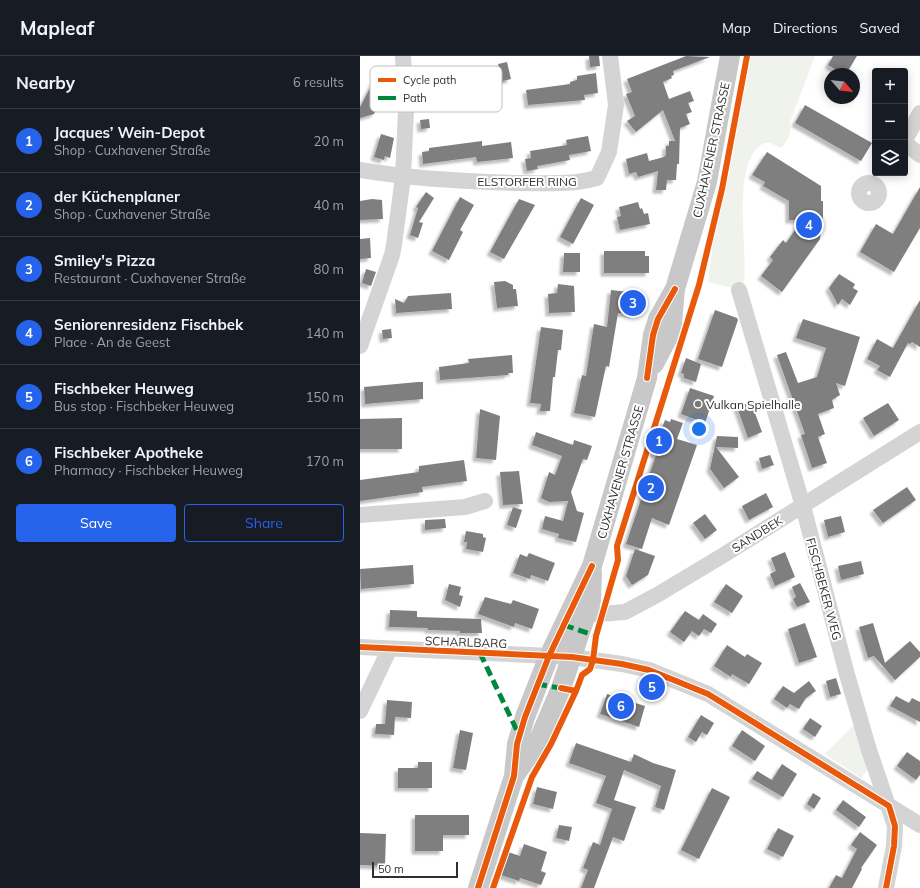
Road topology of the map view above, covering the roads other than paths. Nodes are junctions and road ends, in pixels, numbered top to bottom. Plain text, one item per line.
1 (403, 56) edge
2 (610, 56) edge
3 (730, 56) edge
4 (404, 66) edge
5 (406, 112) edge
6 (920, 113) edge
7 (906, 140) edge
8 (908, 145) edge
9 (920, 155) edge
10 (360, 170) edge
11 (403, 177) junction
12 (739, 290) dead end
13 (360, 346) edge
14 (920, 432) edge
15 (485, 501) dead end
16 (803, 506) junction
17 (360, 515) edge
18 (592, 566) junction
19 (587, 615) junction
20 (360, 647) edge
21 (389, 650) junction
22 (549, 656) junction
23 (572, 658) junction
24 (360, 711) edge
25 (514, 776) junction
26 (889, 806) junction
27 (920, 825) edge
28 (478, 888) edge
29 (886, 888) edge

1 - 4 street
2 - 11 street, ELSTORFER RING
3 - 18 main road, CUXHAVENER STRASSE
5 - 11 street
6 - 7 street
8 - 9 street
10 - 11 street
11 - 13 street
12 - 16 street, FISCHBEKER WEG
14 - 16 street, SANDBEK
15 - 17 street
16 - 19 street, SANDBEK
16 - 26 street, FISCHBEKER WEG
18 - 19 main road, CUXHAVENER STRASSE
18 - 22 main road, CUXHAVENER STRASSE
19 - 23 main road, CUXHAVENER STRASSE
20 - 21 street, SCHARLBARG
21 - 22 street, SCHARLBARG
21 - 24 street
22 - 23 street, SCHARLBARG
22 - 25 main road, CUXHAVENER STRASSE
23 - 25 main road, CUXHAVENER STRASSE
23 - 26 street, SCHARLBARG
25 - 28 main road, CUXHAVENER STRASSE
26 - 27 street, SCHARLBARG
26 - 29 street, FISCHBEKER WEG

